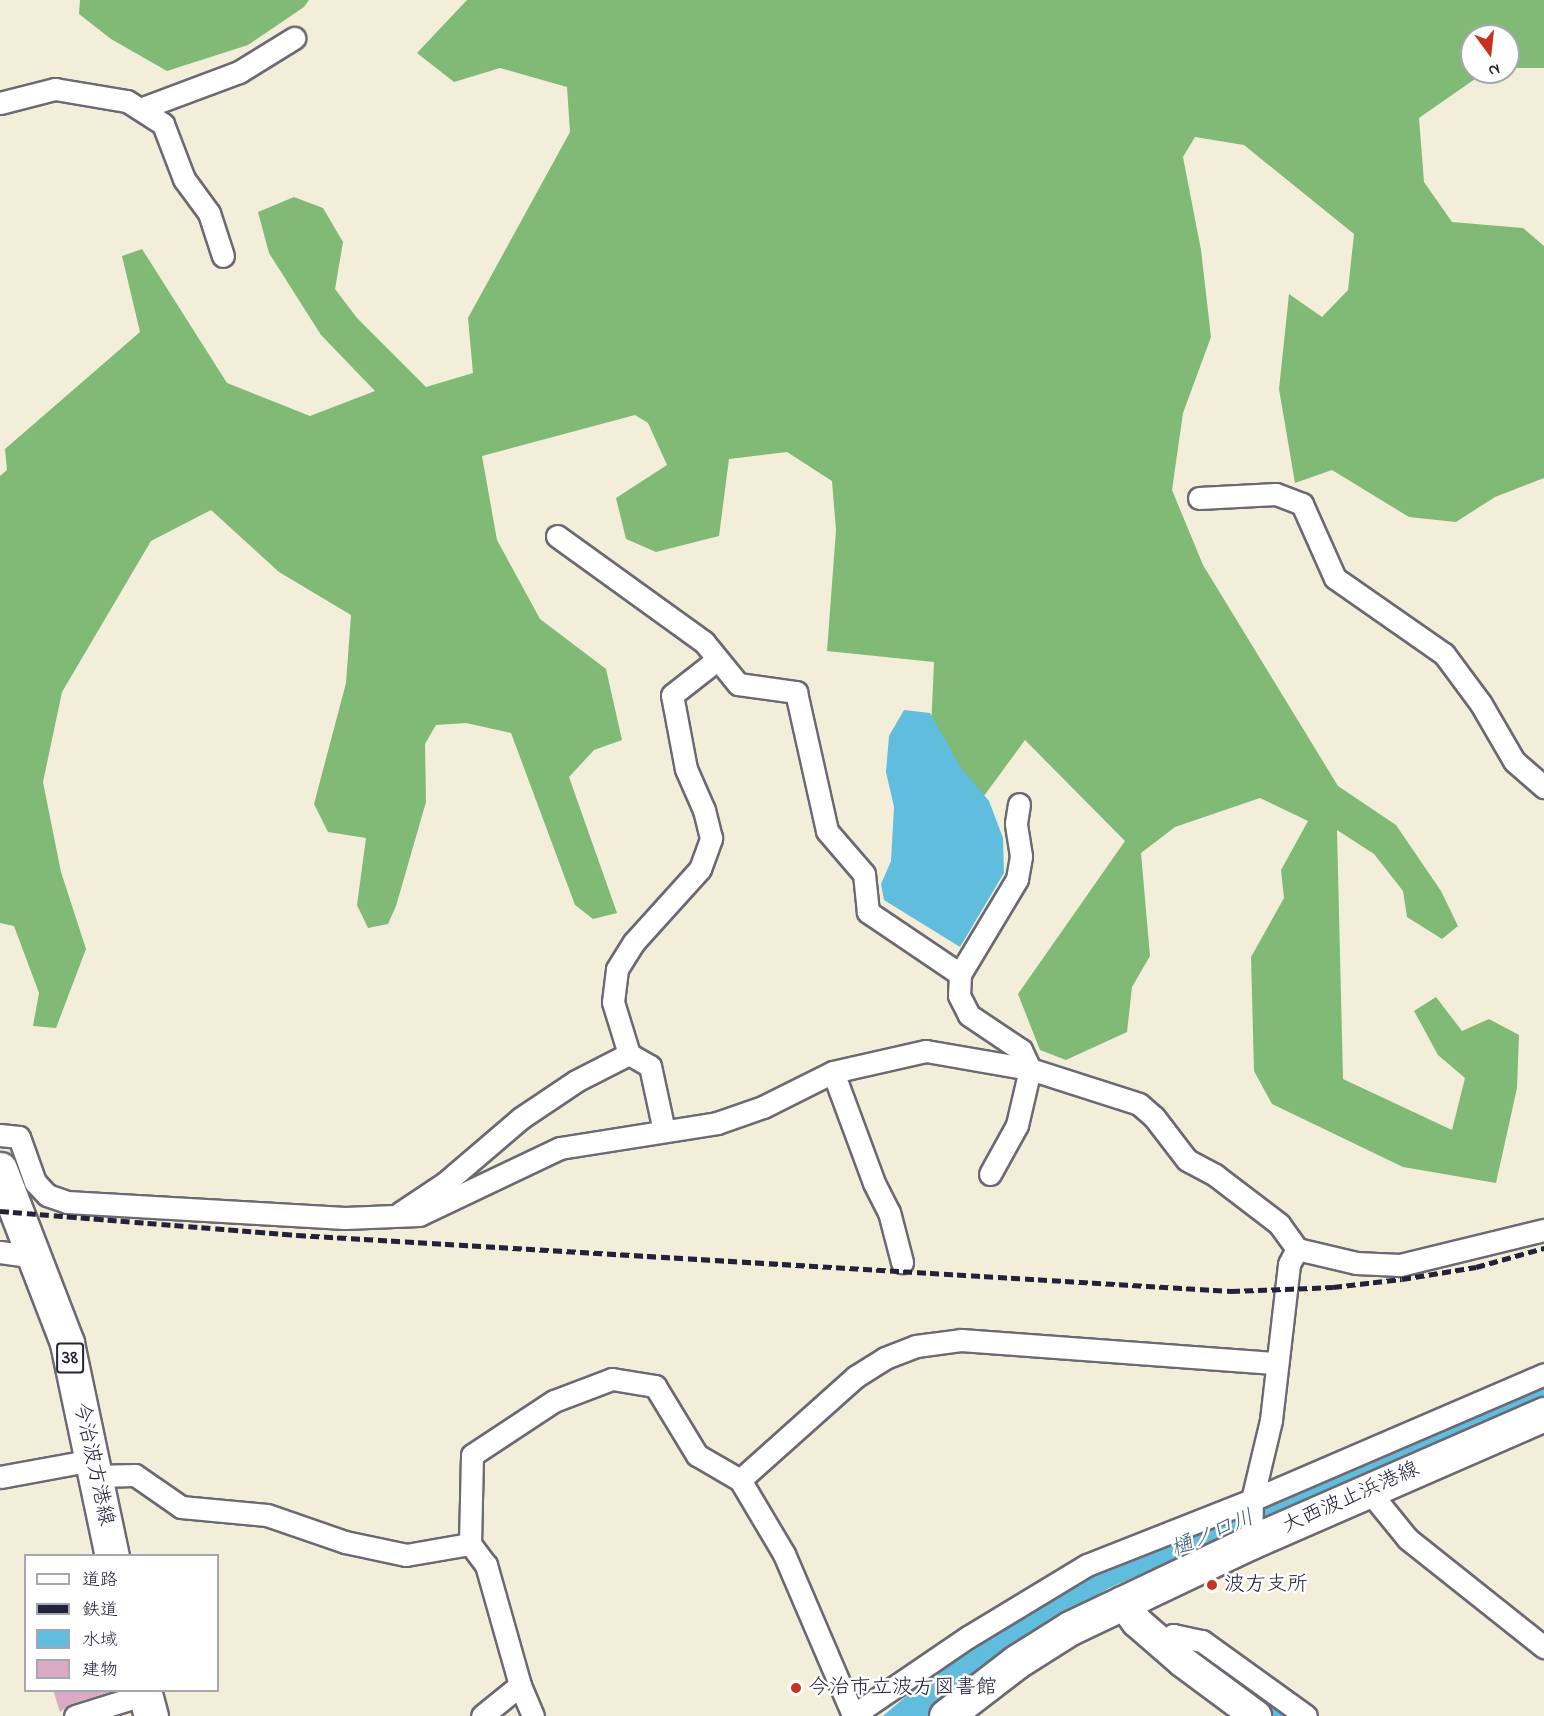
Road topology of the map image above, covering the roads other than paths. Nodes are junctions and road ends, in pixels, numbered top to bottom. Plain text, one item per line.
1 (294, 38) dead end
2 (0, 103) edge
3 (140, 109) junction
4 (223, 256) dead end
5 (1199, 498) dead end
6 (557, 536) dead end
7 (718, 658) junction
8 (1544, 787) edge
9 (1019, 804) dead end
10 (960, 974) junction
11 (630, 1054) junction
12 (1030, 1069) junction
13 (833, 1072) junction
14 (664, 1131) junction
15 (0, 1135) edge
16 (0, 1169) edge
17 (990, 1174) dead end
18 (395, 1216) junction
19 (1544, 1230) edge
20 (1297, 1249) junction
21 (0, 1251) edge
22 (36, 1257) junction
23 (902, 1262) dead end
24 (1277, 1363) junction
25 (1544, 1374) edge
26 (1544, 1413) edge
27 (94, 1468) junction
28 (0, 1477) edge
29 (740, 1480) junction
30 (1368, 1490) junction
31 (1251, 1505) junction
32 (1251, 1537) junction
33 (470, 1544) junction
34 (112, 1554) edge
35 (1122, 1602) junction
36 (1161, 1642) junction
37 (1544, 1647) edge
38 (520, 1685) junction
39 (147, 1700) edge
40 (75, 1716) edge
41 (482, 1716) edge
42 (533, 1716) edge
43 (853, 1716) edge
44 (947, 1716) edge
45 (1257, 1716) edge
46 (1306, 1716) edge

1 - 3 street
2 - 3 street
3 - 4 street
5 - 8 street
6 - 7 street
7 - 10 street
7 - 11 street
9 - 10 street
10 - 12 street
11 - 14 street
11 - 18 street
12 - 13 street
12 - 17 street
12 - 20 street
13 - 14 street
13 - 23 street
14 - 18 street
15 - 18 street
16 - 22 main road, 今治波方港線 / 38
19 - 20 street
20 - 24 street
21 - 22 street
22 - 27 main road, 今治波方港線 / 38
24 - 29 street
24 - 31 street
25 - 31 street
26 - 30 main road, 大西波止浜港線
27 - 28 street
27 - 33 street
27 - 34 main road, 今治波方港線 / 38
29 - 33 street
29 - 43 street
30 - 32 main road, 大西波止浜港線
30 - 37 street
31 - 32 street
31 - 43 street
32 - 35 main road, 大西波止浜港線
33 - 38 street
35 - 36 street
35 - 44 main road, 大西波止浜港線
36 - 45 street
36 - 46 street
38 - 41 street
38 - 42 street
39 - 40 street

